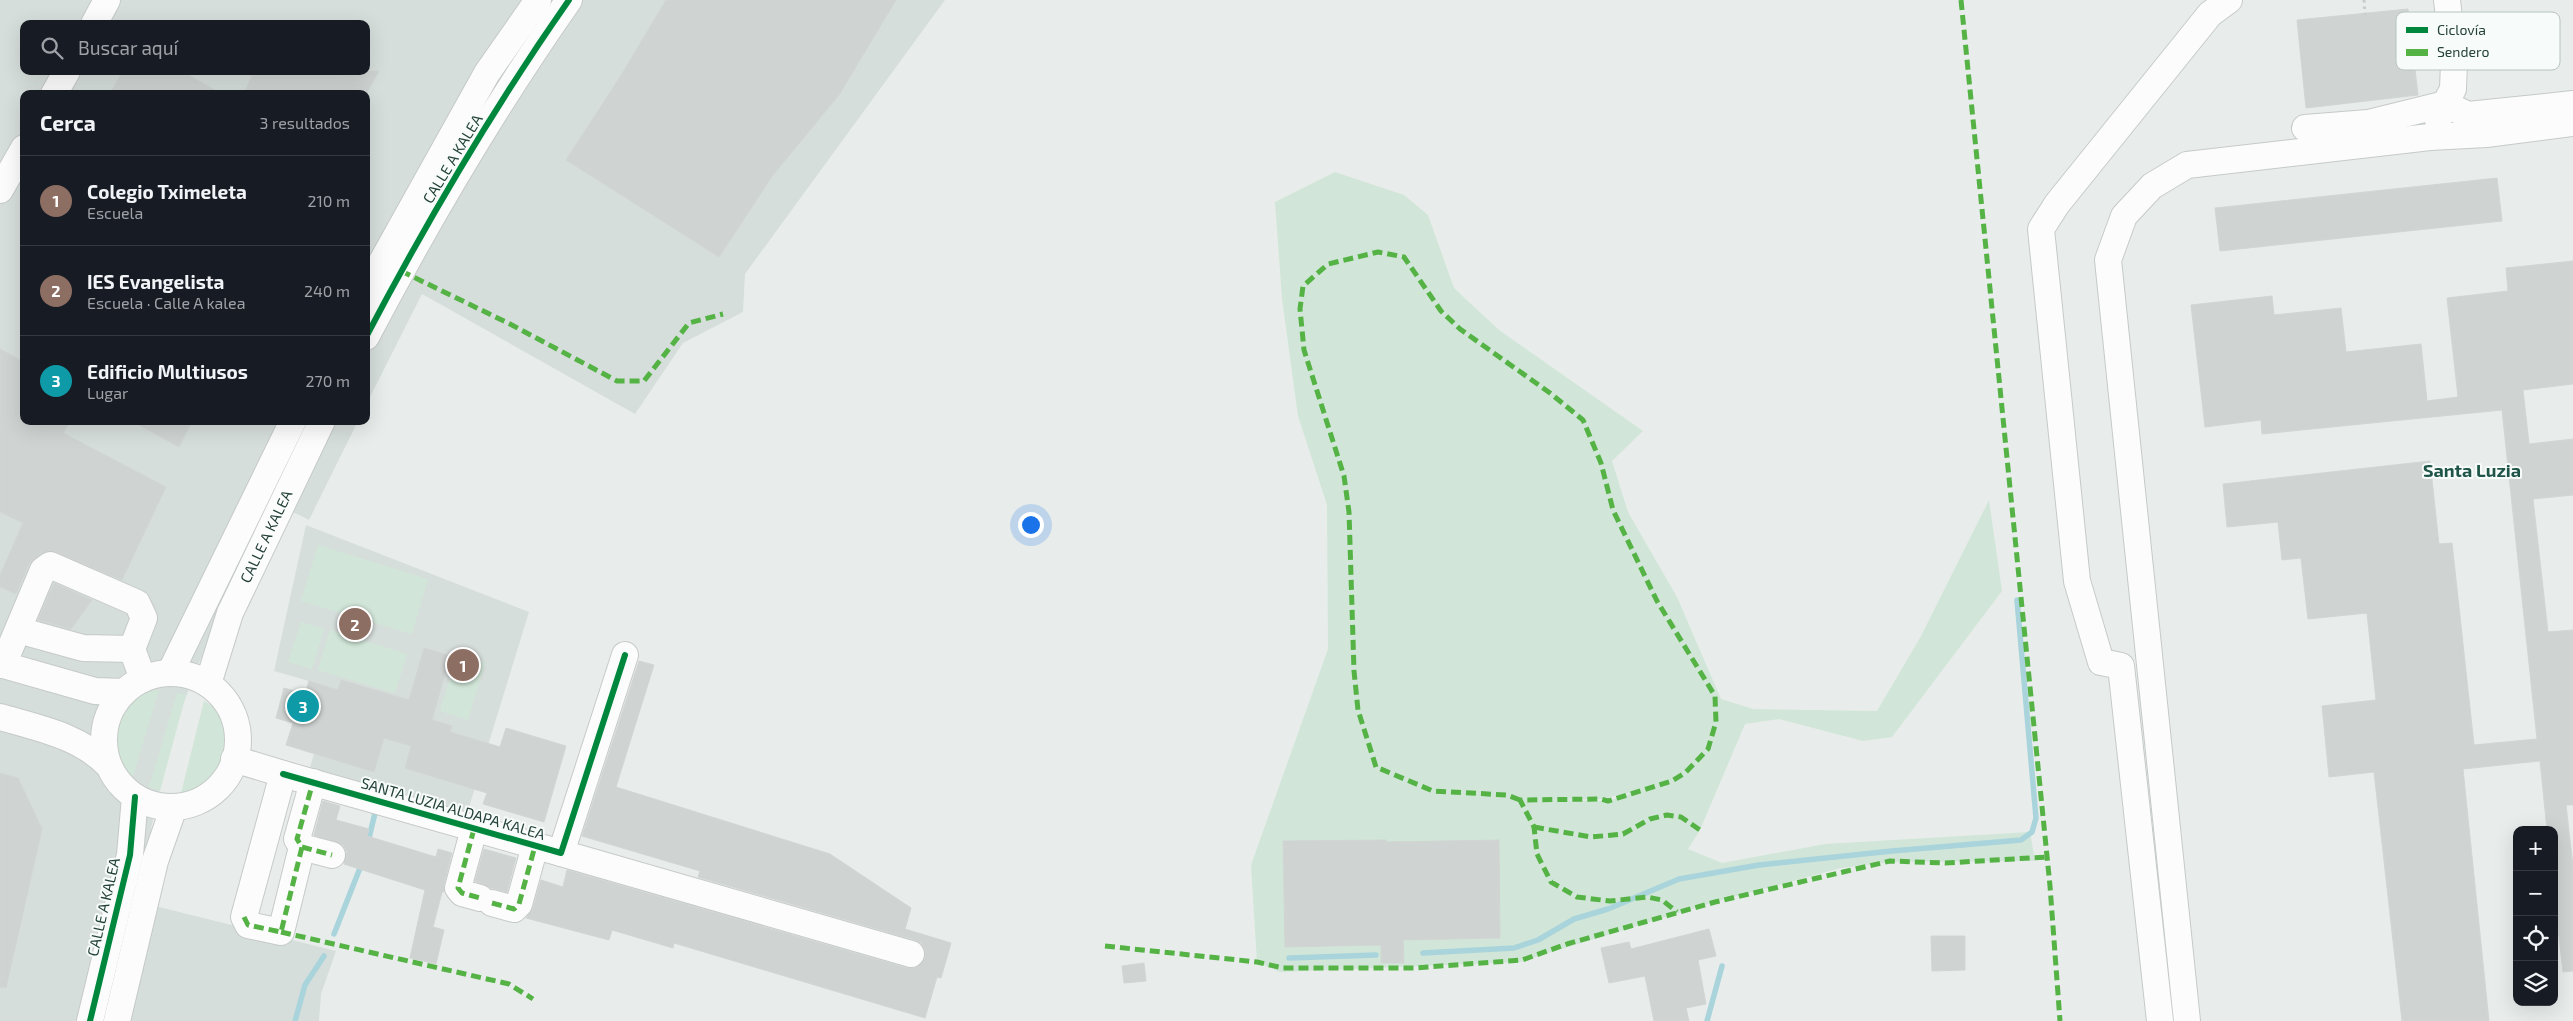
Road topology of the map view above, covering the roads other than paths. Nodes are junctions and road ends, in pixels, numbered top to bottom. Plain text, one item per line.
1 (107, 0) edge
2 (538, 0) edge
3 (569, 0) edge
4 (2229, 0) edge
5 (96, 20) edge
6 (2454, 70) edge
7 (65, 75) edge
8 (56, 90) edge
9 (2445, 104) junction
10 (2573, 104) edge
11 (2573, 123) edge
12 (2304, 128) dead end
13 (2430, 137) junction
14 (20, 155) edge
15 (0, 190) edge
16 (370, 283) edge
17 (370, 329) edge
18 (291, 425) edge
19 (320, 425) edge
20 (18, 630) junction
21 (132, 649) junction
22 (625, 655) dead end
23 (2, 665) edge
24 (170, 673) junction
25 (208, 684) junction
26 (134, 686) junction
27 (0, 718) edge
28 (234, 759) junction
29 (108, 765) junction
30 (283, 774) junction
31 (312, 782) junction
32 (135, 797) junction
33 (174, 807) junction
34 (474, 829) junction
35 (302, 846) junction
36 (536, 846) junction
37 (560, 853) junction
38 (332, 854) dead end
39 (910, 954) dead end
40 (90, 1021) edge
41 (117, 1021) edge
42 (2160, 1021) edge
43 (2188, 1021) edge

1 - 5 street
2 - 16 street, CALLE A KALEA
3 - 17 street, CALLE A KALEA
4 - 42 street
6 - 9 street
7 - 8 street
9 - 10 street
9 - 12 street
9 - 13 street
11 - 13 street
13 - 43 street
14 - 15 street
18 - 24 street, CALLE A KALEA
19 - 25 street, CALLE A KALEA
20 - 21 street
20 - 21 street
20 - 23 street
21 - 26 street
22 - 37 street, SANTA LUZIA ALDAPA KALEA
23 - 26 street
24 - 25 street
24 - 26 street
25 - 28 street
26 - 29 street
27 - 29 street
28 - 30 street, SANTA LUZIA ALDAPA KALEA
28 - 33 street
29 - 32 street
30 - 31 street, SANTA LUZIA ALDAPA KALEA
30 - 35 street
31 - 34 street, SANTA LUZIA ALDAPA KALEA
31 - 35 street
32 - 33 street
32 - 40 street, CALLE A KALEA
33 - 41 street
34 - 36 street, SANTA LUZIA ALDAPA KALEA
34 - 36 street, SANTA LUZIA ALDAPA KALEA
35 - 38 street
36 - 37 street, SANTA LUZIA ALDAPA KALEA
37 - 39 street, SANTA LUZIA ALDAPA KALEA

